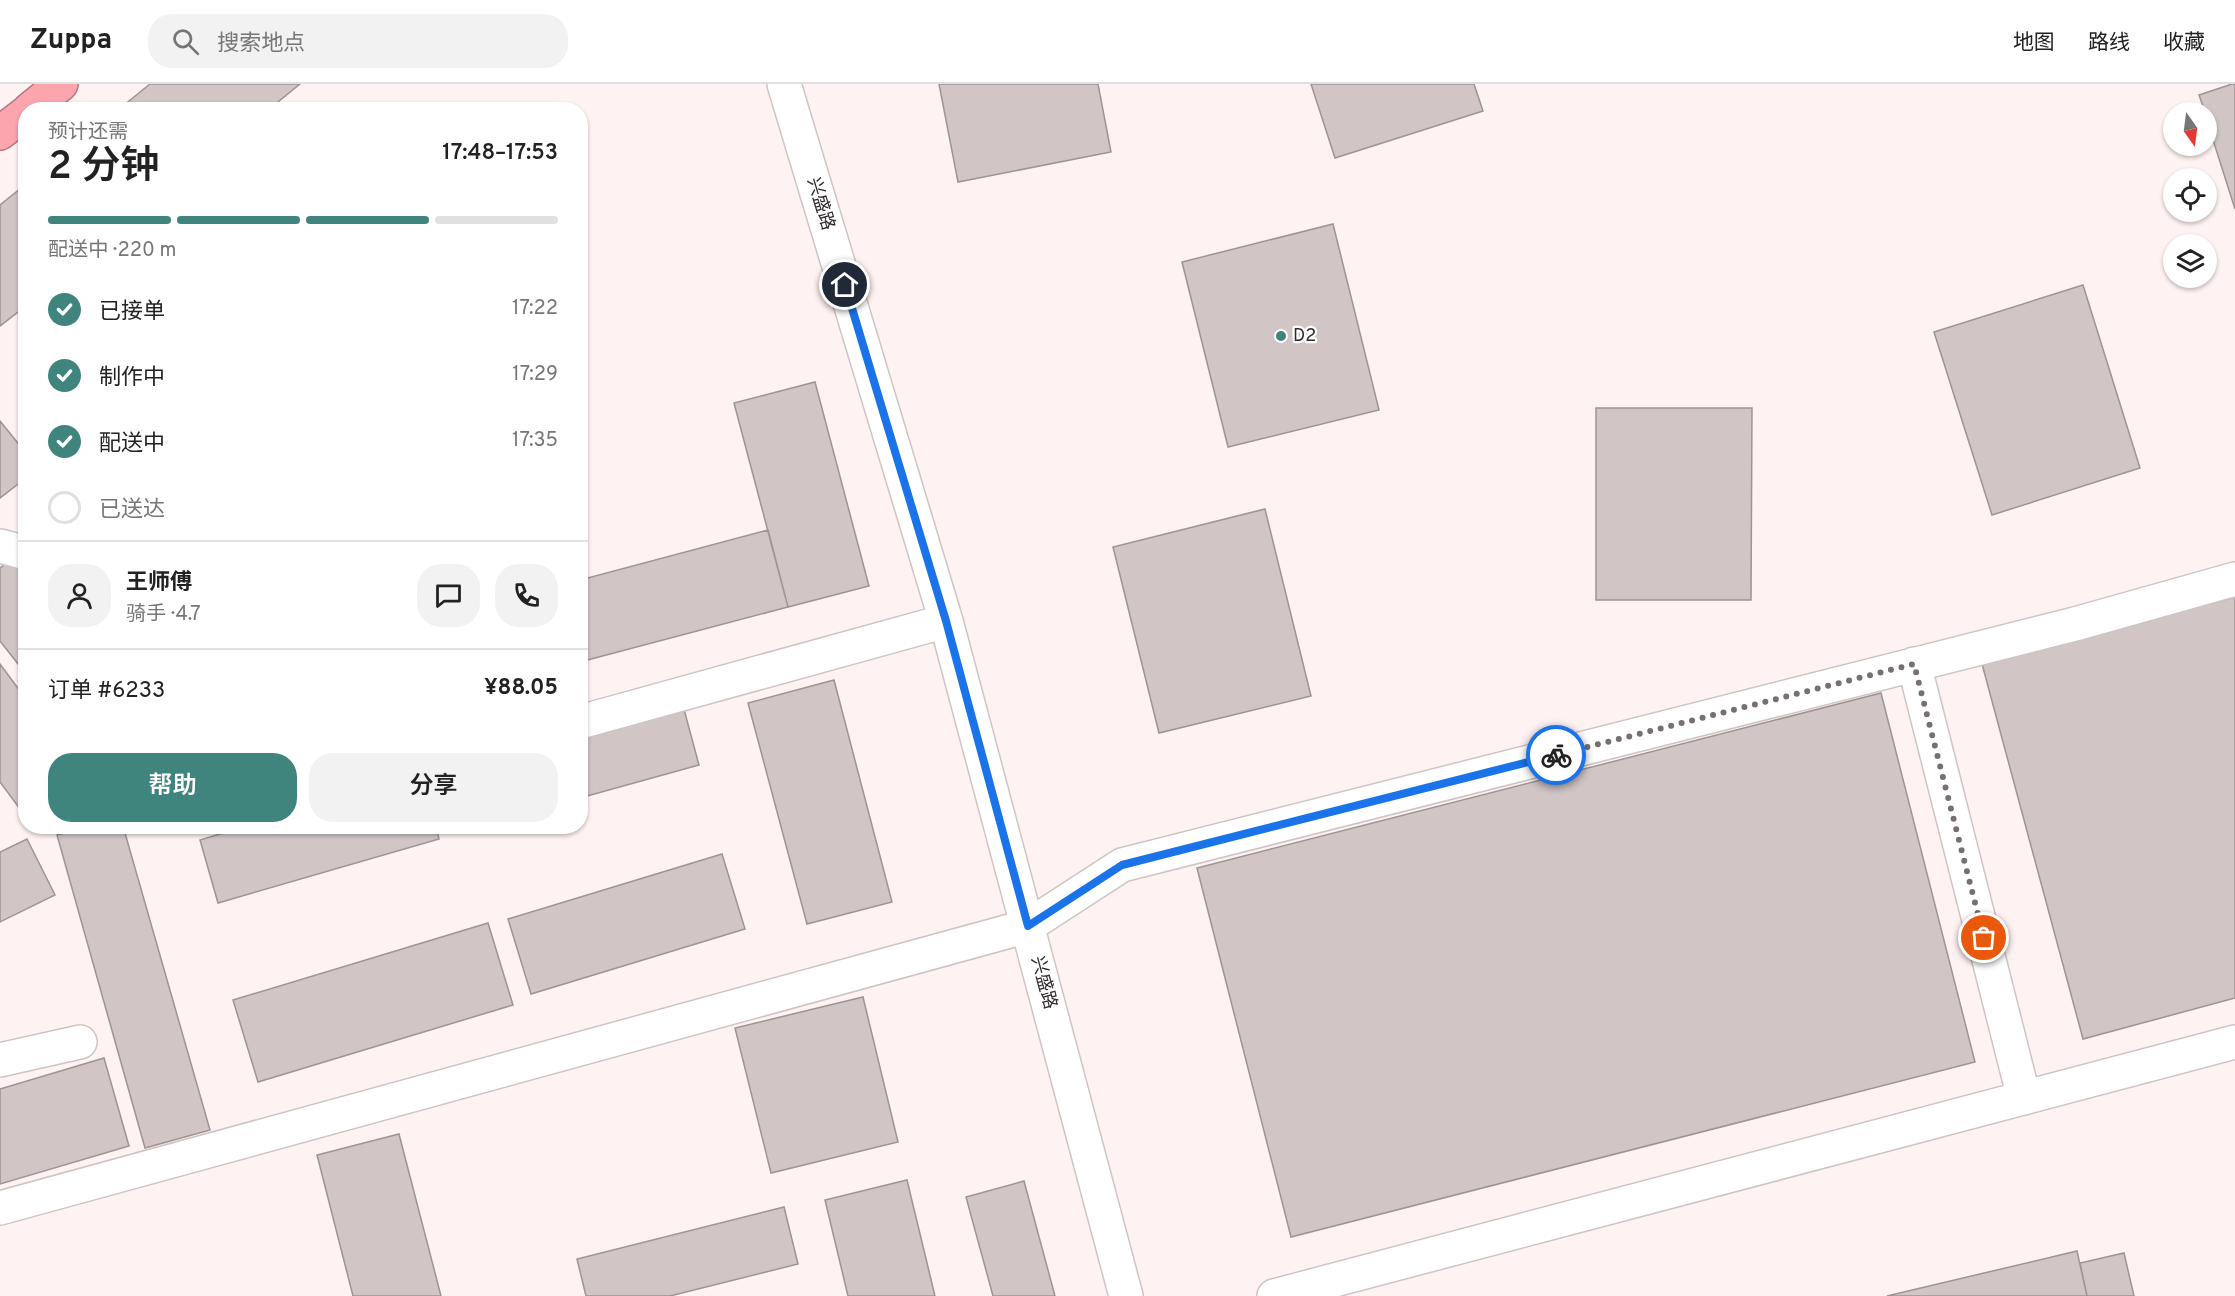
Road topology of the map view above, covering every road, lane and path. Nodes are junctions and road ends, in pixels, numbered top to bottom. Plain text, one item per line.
1 (61, 84) edge
2 (784, 84) edge
3 (39, 102) edge
4 (18, 118) edge
5 (0, 133) edge
6 (0, 546) edge
7 (18, 551) edge
8 (2235, 579) edge
9 (946, 621) junction
10 (1914, 664) junction
11 (588, 720) edge
12 (1028, 926) junction
13 (80, 1042) dead end
14 (2235, 1042) edge
15 (0, 1060) edge
16 (2024, 1098) junction
17 (0, 1208) edge
18 (1126, 1296) edge
19 (1274, 1296) edge

1 - 3 highway
2 - 9 street, 兴盛路
4 - 5 highway
6 - 7 street
8 - 10 street
9 - 11 street
9 - 12 street, 兴盛路
10 - 12 street
10 - 16 street
12 - 17 street
12 - 18 street, 兴盛路
13 - 15 street
14 - 16 street
16 - 19 street

